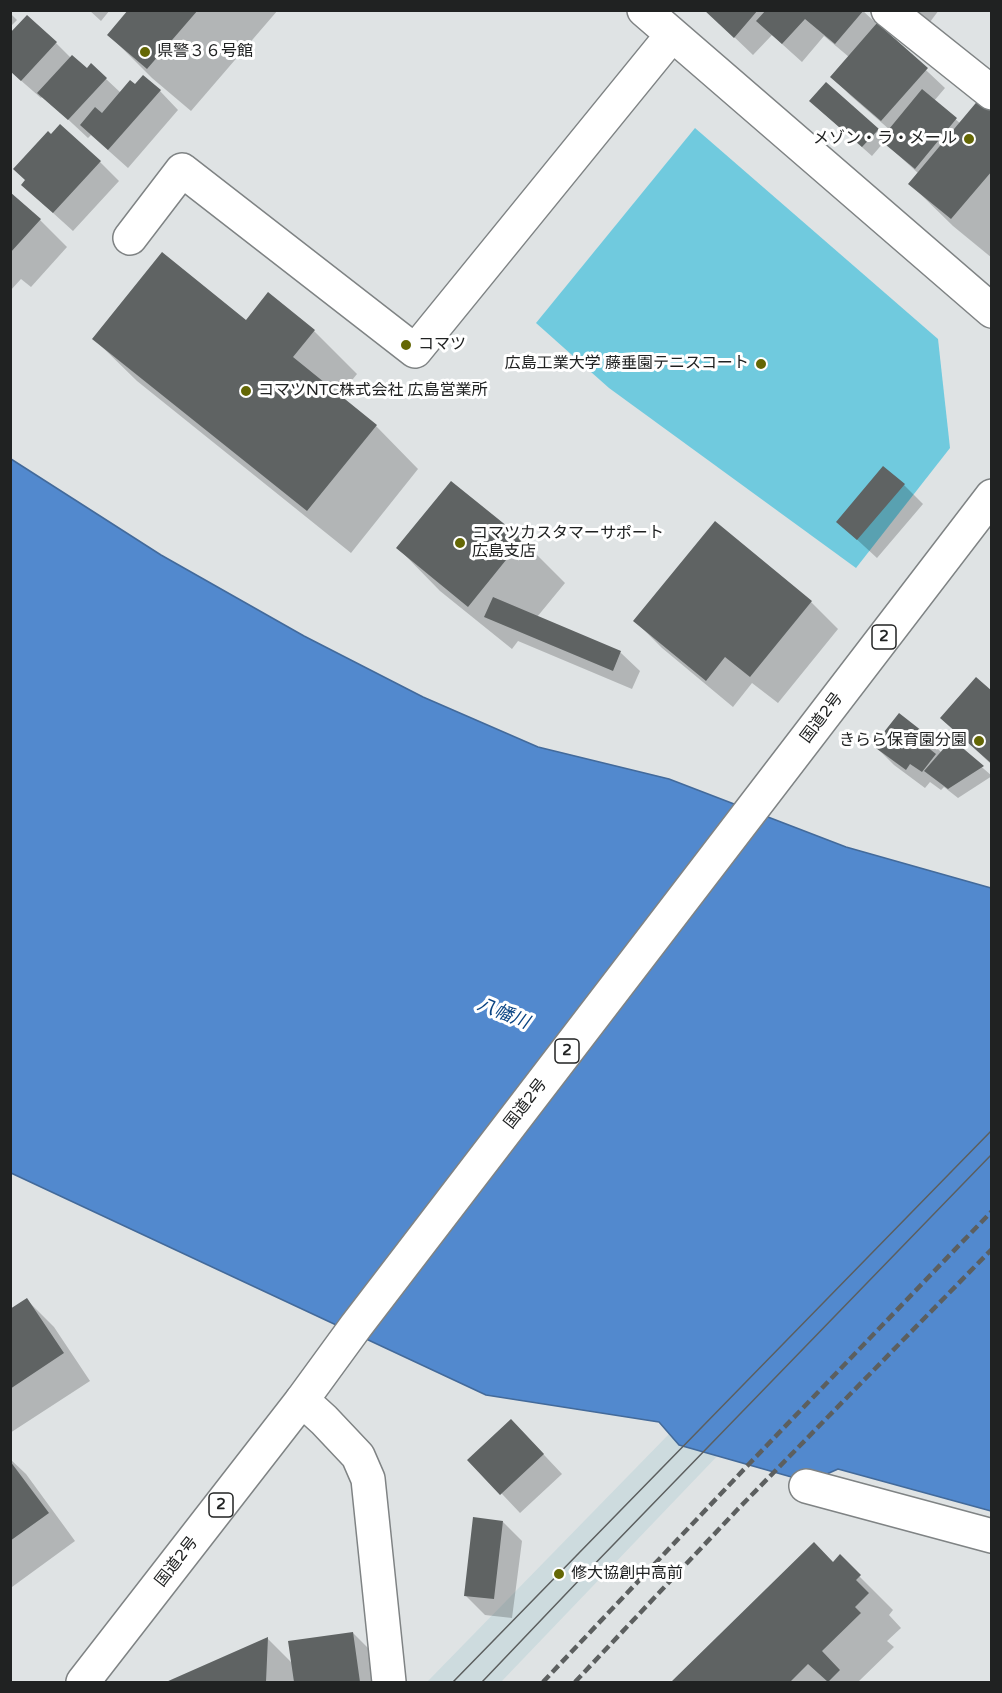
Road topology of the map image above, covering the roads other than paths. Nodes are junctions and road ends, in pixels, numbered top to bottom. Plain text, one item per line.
1 (644, 10) edge
2 (888, 10) edge
3 (672, 35) junction
4 (992, 93) edge
5 (130, 238) dead end
6 (992, 311) edge
7 (992, 496) edge
8 (302, 1400) junction
9 (806, 1486) dead end
10 (992, 1536) edge
11 (83, 1683) edge
12 (389, 1683) edge

1 - 3 main road
2 - 4 main road
3 - 5 main road
3 - 6 main road
7 - 8 main road, 国道2号 / 2
8 - 11 main road, 国道2号 / 2
8 - 12 main road
9 - 10 main road

